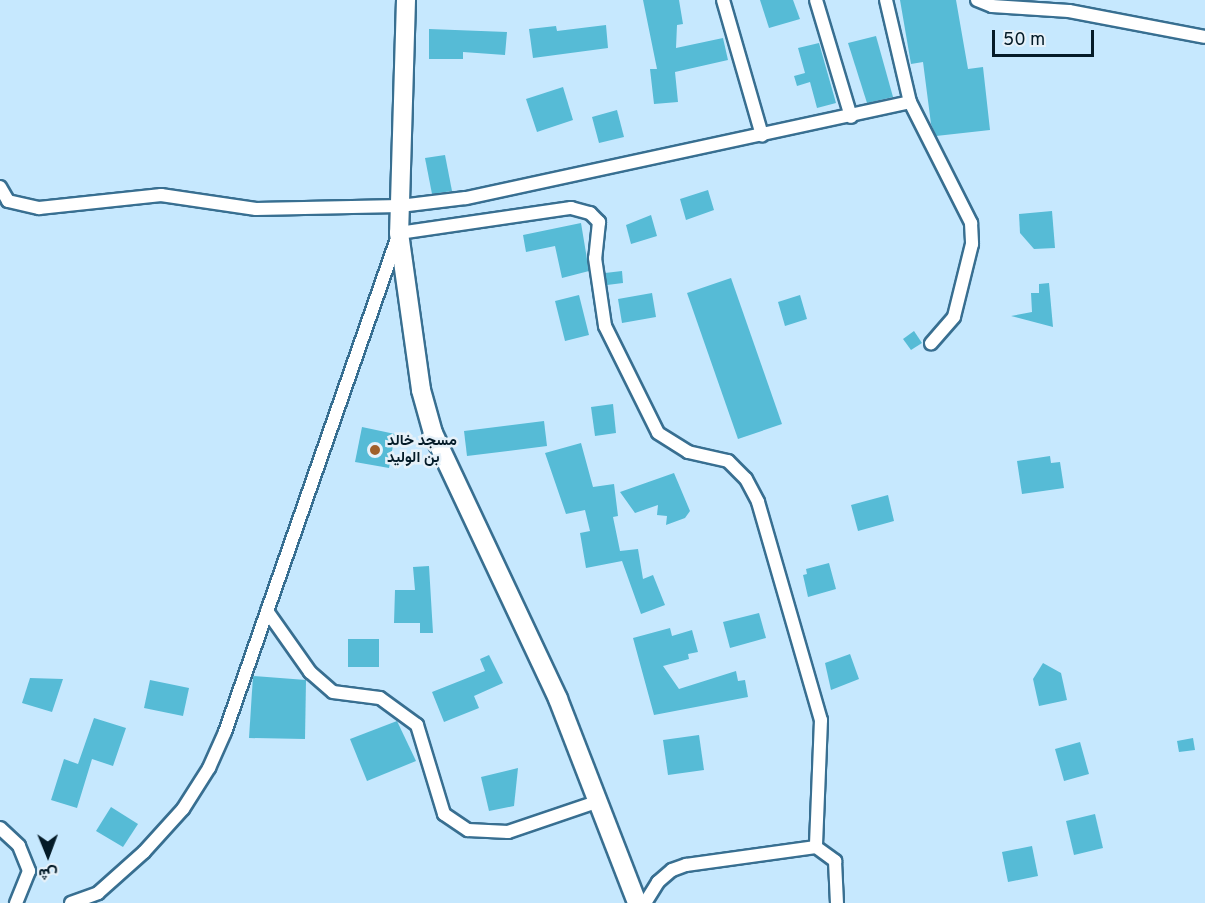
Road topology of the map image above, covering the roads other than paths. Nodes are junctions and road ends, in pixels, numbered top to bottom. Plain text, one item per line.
1 (406, 0) edge
2 (723, 0) edge
3 (816, 0) edge
4 (886, 0) edge
5 (977, 0) edge
6 (1205, 37) edge
7 (910, 102) junction
8 (851, 117) junction
9 (762, 135) junction
10 (0, 187) edge
11 (4, 203) edge
12 (400, 206) junction
13 (399, 233) junction
14 (931, 343) dead end
15 (267, 611) junction
16 (599, 801) junction
17 (0, 828) edge
18 (816, 847) junction
19 (16, 903) edge
20 (71, 903) edge
21 (637, 903) edge
22 (645, 903) edge
23 (837, 903) edge

1 - 12 street
2 - 9 street
3 - 8 street
4 - 7 street
5 - 6 street
7 - 8 street
7 - 14 street
8 - 9 street
9 - 12 street
10 - 11 street
11 - 12 street
12 - 13 street
13 - 15 street
13 - 16 street
13 - 18 street
15 - 16 street
15 - 20 street
16 - 21 street
17 - 19 street
18 - 22 street
18 - 23 street

